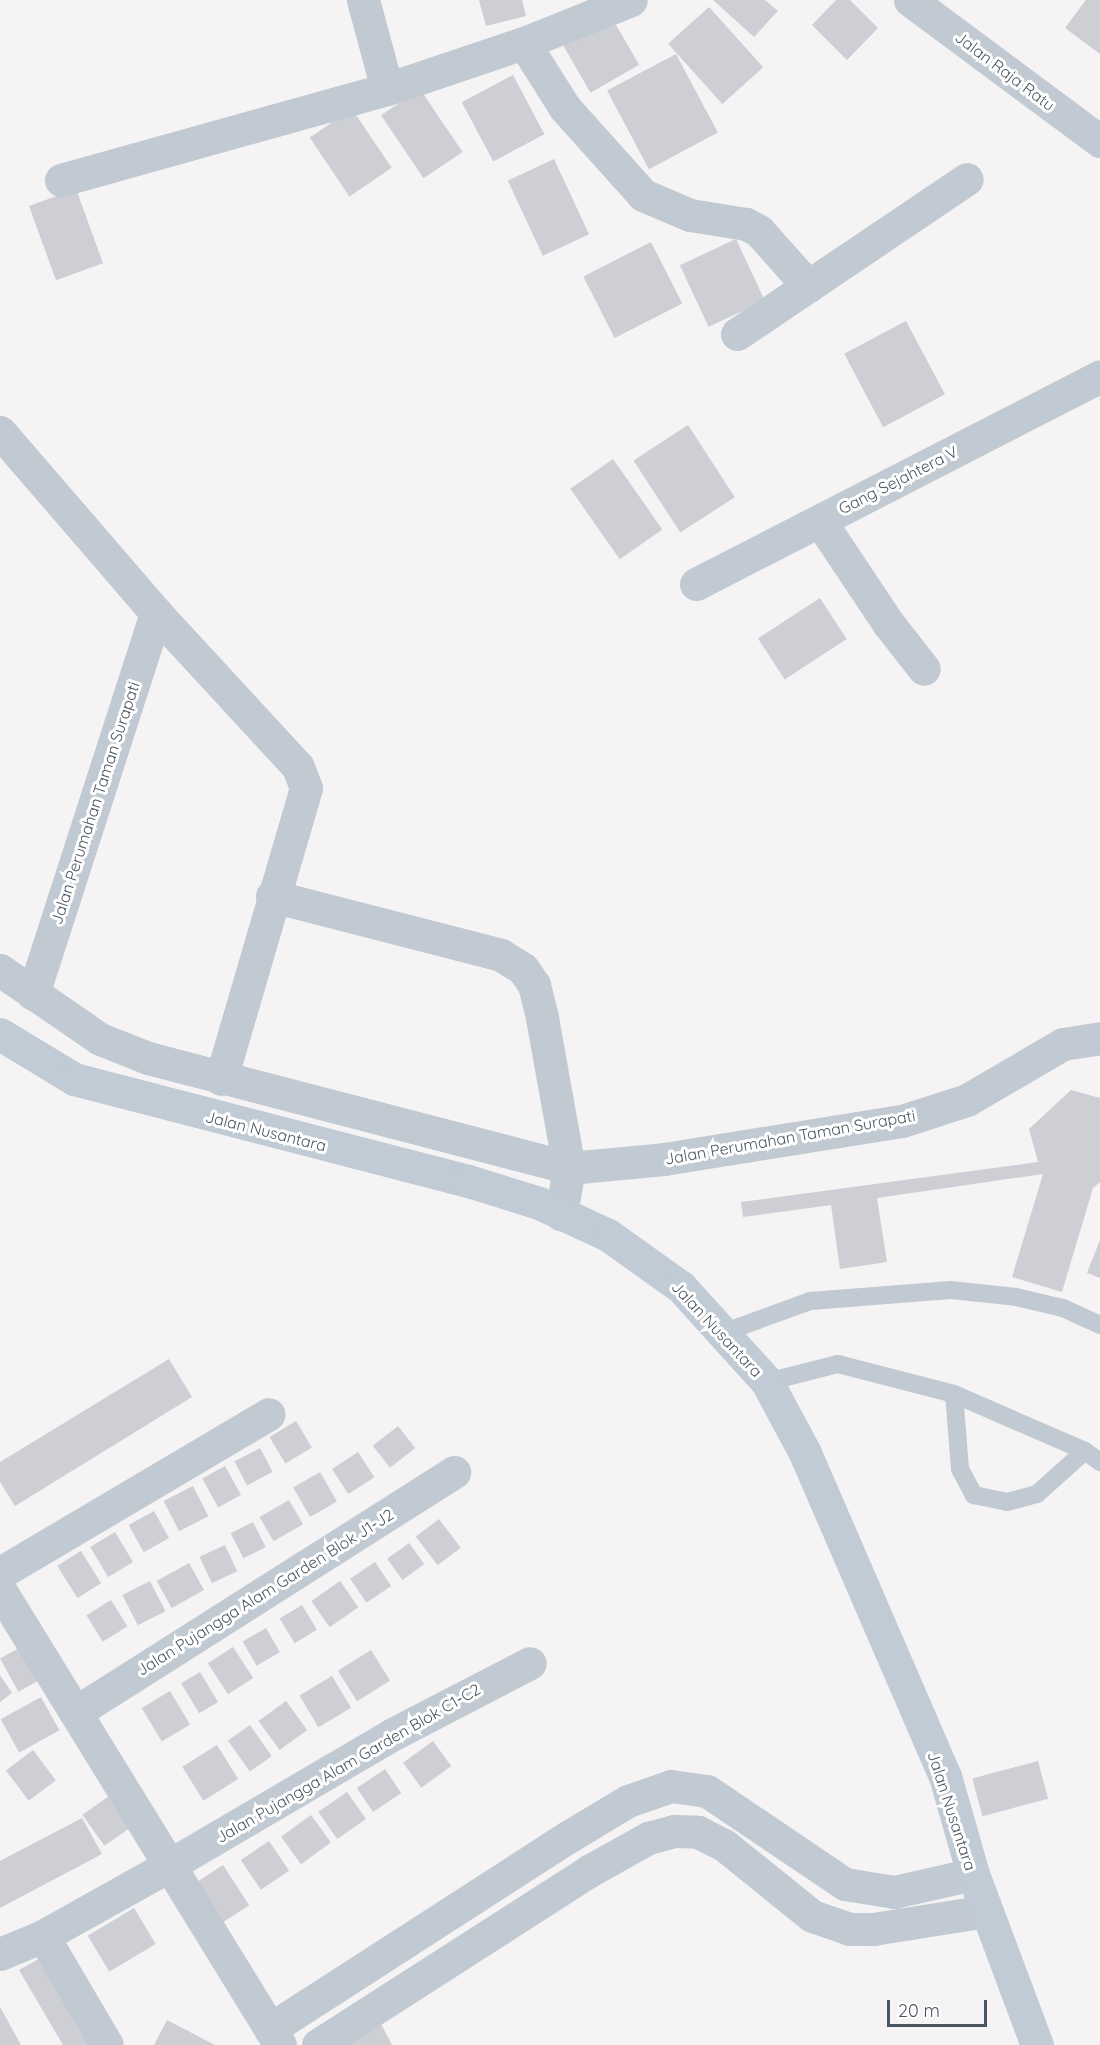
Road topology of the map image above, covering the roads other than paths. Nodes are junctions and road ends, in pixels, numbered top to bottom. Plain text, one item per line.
1 (363, 0) edge
2 (631, 0) edge
3 (910, 0) edge
4 (524, 43) junction
5 (387, 89) junction
6 (1100, 141) edge
7 (967, 179) dead end
8 (61, 180) dead end
9 (808, 286) junction
10 (737, 334) dead end
11 (1100, 376) edge
12 (1, 438) edge
13 (820, 520) junction
14 (696, 584) dead end
15 (156, 613) junction
16 (924, 669) dead end
17 (272, 896) junction
18 (0, 970) edge
19 (33, 994) junction
20 (0, 1034) edge
21 (1100, 1038) edge
22 (221, 1079) junction
23 (569, 1168) junction
24 (561, 1214) junction
25 (1100, 1325) edge
26 (725, 1332) junction
27 (767, 1382) junction
28 (954, 1394) junction
29 (269, 1414) dead end
30 (1093, 1456) edge
31 (454, 1472) dead end
32 (0, 1574) edge
33 (0, 1590) edge
34 (530, 1664) dead end
35 (76, 1712) junction
36 (168, 1866) junction
37 (973, 1874) junction
38 (987, 1911) junction
39 (43, 1936) junction
40 (0, 1954) edge
41 (275, 2037) edge
42 (107, 2045) edge
43 (318, 2045) edge
44 (1037, 2045) edge

1 - 5 street
2 - 4 street
3 - 6 street, Jalan Raja Ratu
4 - 5 street
4 - 9 street
5 - 8 street
7 - 9 street
9 - 10 street
11 - 13 street, Gang Sejahtera V
12 - 15 street
13 - 14 street, Gang Sejahtera V
13 - 16 street
15 - 17 street
15 - 19 street, Jalan Perumahan Taman Surapati
17 - 22 street
17 - 23 street
18 - 19 street, Jalan Perumahan Taman Surapati
19 - 22 street, Jalan Perumahan Taman Surapati
20 - 24 street, Jalan Nusantara
21 - 23 street, Jalan Perumahan Taman Surapati
22 - 23 street, Jalan Perumahan Taman Surapati
23 - 24 street
24 - 26 street, Jalan Nusantara
25 - 26 lane
26 - 27 street, Jalan Nusantara
27 - 28 lane
27 - 37 street, Jalan Nusantara
28 - 30 lane
28 - 30 lane
29 - 32 street
31 - 35 street, Jalan Pujangga Alam Garden Blok J1-J2
33 - 35 street
34 - 36 street, Jalan Pujangga Alam Garden Blok C1-C2
35 - 36 street
36 - 39 street, Jalan Pujangga Alam Garden Blok C1-C2
36 - 41 street
37 - 38 street, Jalan Nusantara
37 - 41 street
38 - 43 street
38 - 44 street, Jalan Nusantara
39 - 40 street, Jalan Pujangga Alam Garden Blok C1-C2
39 - 42 street

